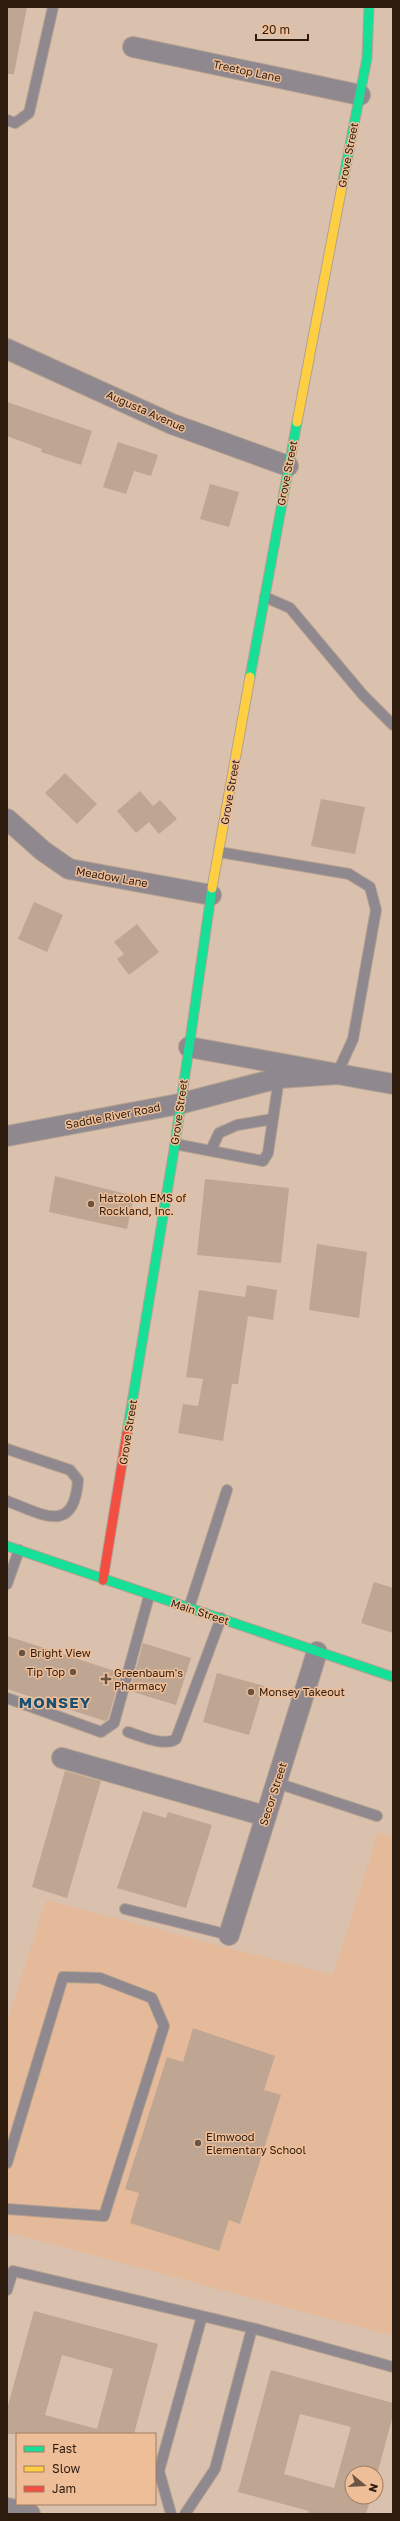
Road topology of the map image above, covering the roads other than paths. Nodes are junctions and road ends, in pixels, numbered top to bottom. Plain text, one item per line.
1 (53, 7) edge
2 (369, 7) edge
3 (133, 47) dead end
4 (360, 95) junction
5 (7, 120) edge
6 (7, 349) edge
7 (288, 466) junction
8 (265, 597) junction
9 (393, 725) edge
10 (7, 819) edge
11 (219, 852) junction
12 (211, 895) junction
13 (189, 1047) junction
14 (337, 1074) junction
15 (279, 1078) junction
16 (393, 1084) edge
17 (179, 1104) junction
18 (273, 1119) junction
19 (7, 1136) edge
20 (175, 1144) junction
21 (212, 1150) junction
22 (7, 1448) edge
23 (227, 1490) dead end
24 (7, 1501) edge
25 (7, 1546) edge
26 (19, 1550) junction
27 (103, 1580) junction
28 (7, 1584) edge
29 (150, 1596) junction
30 (190, 1608) junction
31 (221, 1618) junction
32 (317, 1652) junction
33 (393, 1676) edge
34 (7, 1698) edge
35 (128, 1732) dead end
36 (62, 1758) dead end
37 (277, 1783) junction
38 (265, 1816) junction
39 (377, 1816) dead end
40 (125, 1909) dead end
41 (229, 1935) joint
42 (7, 2163) edge
43 (7, 2209) edge
44 (10, 2270) edge
45 (7, 2290) edge
46 (202, 2316) junction
47 (252, 2328) junction
48 (393, 2367) edge
49 (7, 2508) edge
50 (30, 2514) edge
51 (171, 2514) edge
52 (184, 2514) edge

1 - 5 lane
2 - 4 street, Grove Street
3 - 4 street, Treetop Lane
4 - 7 street, Grove Street
6 - 7 street, Augusta Avenue
7 - 8 street, Grove Street
8 - 9 lane
8 - 11 street, Grove Street
10 - 12 street, Meadow Lane
11 - 12 street, Grove Street
11 - 14 lane
12 - 13 street, Grove Street
13 - 14 street, Saddle River Road
13 - 17 street, Grove Street
14 - 15 street, Saddle River Road
14 - 16 street, Saddle River Road
15 - 17 street, Saddle River Road
15 - 18 lane
17 - 19 street, Saddle River Road
17 - 20 street, Grove Street
18 - 21 lane
18 - 21 lane
20 - 21 lane
20 - 27 street, Grove Street
22 - 24 lane
23 - 30 lane
25 - 26 street, Main Street
26 - 27 street, Main Street
26 - 28 lane
27 - 29 street, Main Street
29 - 30 street, Main Street
29 - 34 lane
30 - 31 street, Main Street
31 - 32 street, Main Street
31 - 35 lane
32 - 33 street, Main Street
32 - 37 street, Secor Street
36 - 38 street
37 - 38 street, Secor Street
37 - 39 lane
38 - 41 street, Secor Street
40 - 41 lane
42 - 43 lane
44 - 45 lane
44 - 46 lane
46 - 47 lane
46 - 51 lane
47 - 48 lane
47 - 52 lane
49 - 50 street

